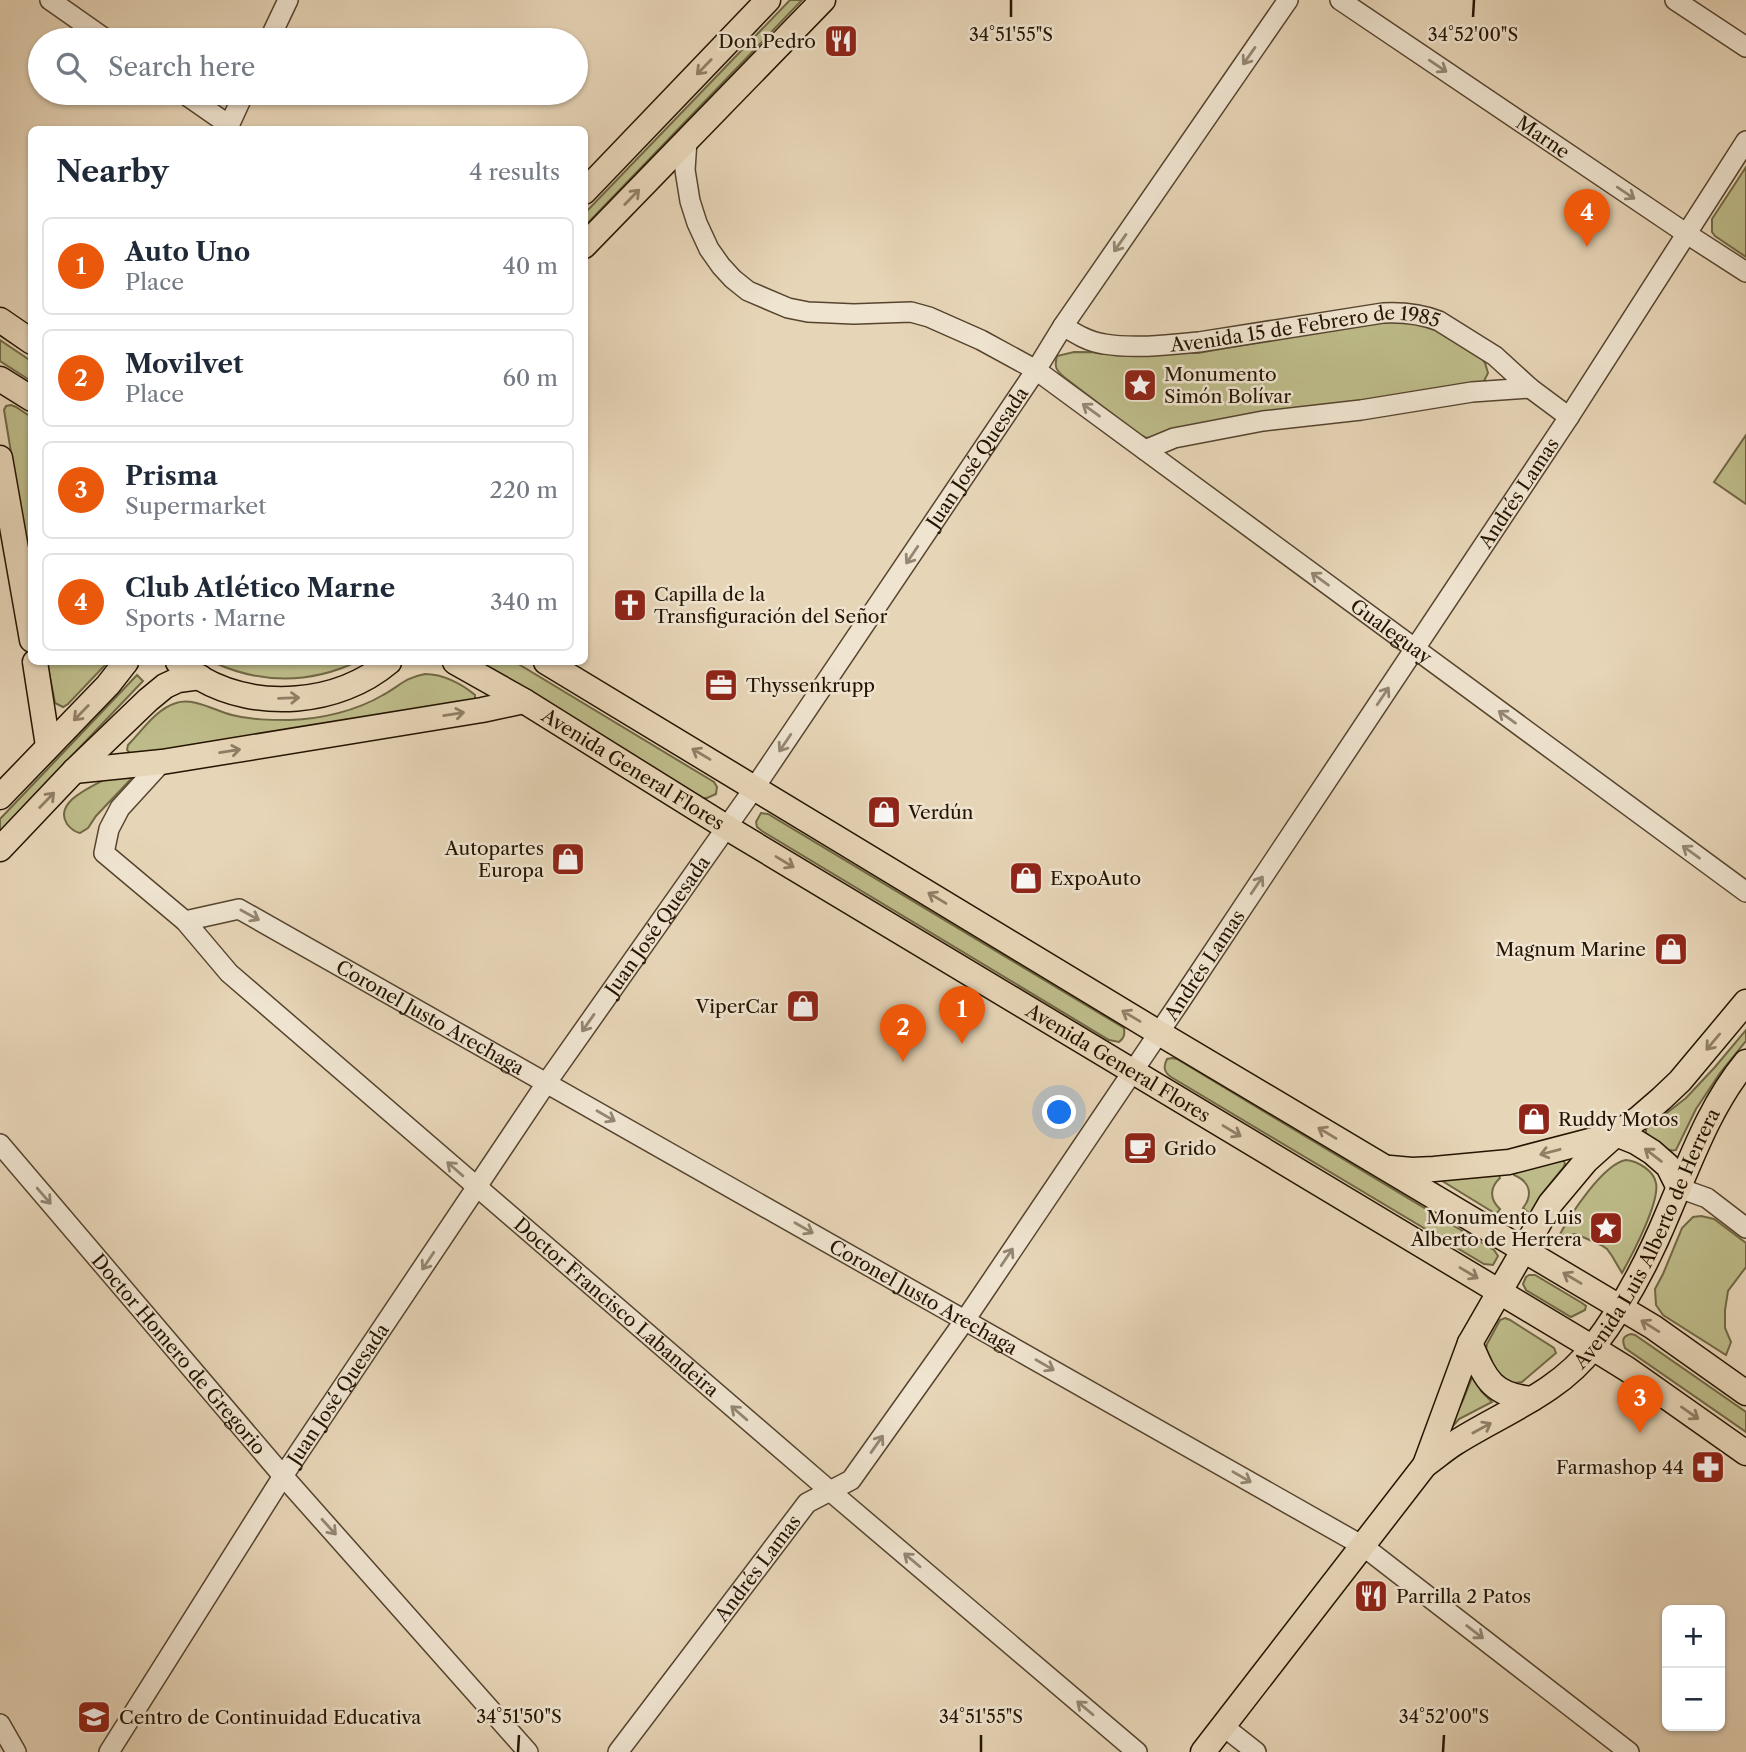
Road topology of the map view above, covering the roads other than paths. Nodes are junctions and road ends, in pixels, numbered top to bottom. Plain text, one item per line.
1 (50, 0) edge
2 (288, 0) edge
3 (768, 0) edge
4 (823, 0) edge
5 (1288, 0) edge
6 (1340, 0) edge
7 (1675, 0) edge
8 (90, 28) edge
9 (275, 28) edge
10 (1746, 47) edge
11 (199, 105) edge
12 (238, 105) edge
13 (227, 126) edge
14 (228, 126) edge
15 (687, 139) junction
16 (1746, 141) edge
17 (588, 188) edge
18 (1687, 233) junction
19 (588, 242) edge
20 (1746, 272) edge
21 (0, 320) edge
22 (1063, 326) junction
23 (28, 339) edge
24 (1036, 370) junction
25 (0, 379) edge
26 (1530, 388) junction
27 (28, 396) edge
28 (1569, 417) junction
29 (1145, 450) junction
30 (0, 458) edge
31 (28, 617) edge
32 (1414, 649) junction
33 (35, 665) edge
34 (124, 665) edge
35 (182, 665) edge
36 (384, 665) edge
37 (460, 665) edge
38 (569, 669) edge
39 (200, 677) junction
40 (524, 701) junction
41 (48, 746) junction
42 (162, 762) junction
43 (74, 771) junction
44 (755, 787) junction
45 (0, 797) edge
46 (726, 827) junction
47 (0, 849) edge
48 (1746, 892) edge
49 (185, 921) junction
50 (1746, 1002) edge
51 (1158, 1033) junction
52 (1746, 1062) edge
53 (1132, 1071) junction
54 (547, 1082) junction
55 (1616, 1134) junction
56 (0, 1144) edge
57 (1386, 1167) junction
58 (477, 1188) junction
59 (1679, 1188) junction
60 (1746, 1228) edge
61 (1524, 1250) junction
62 (1500, 1291) junction
63 (1619, 1307) junction
64 (965, 1320) junction
65 (1470, 1343) junction
66 (1593, 1348) junction
67 (1746, 1393) edge
68 (1532, 1399) junction
69 (1746, 1453) edge
70 (1425, 1465) junction
71 (283, 1476) junction
72 (830, 1491) junction
73 (1363, 1546) junction
74 (0, 1724) edge
75 (1223, 1726) junction
76 (16, 1752) edge
77 (109, 1752) edge
78 (528, 1752) edge
79 (618, 1752) edge
80 (1137, 1752) edge
81 (1203, 1752) edge
82 (1256, 1752) edge
83 (1629, 1752) edge

1 - 8 street
2 - 9 street
3 -> 17 main road
4 - 15 main road
5 -> 22 street, Juan José Quesada
6 -> 18 street, Marne
7 - 10 street
11 - 13 street
12 - 14 street
19 -> 15 main road
15 - 24 street
16 - 18 street, Andrés Lamas
18 - 20 street, Marne
18 - 28 street, Andrés Lamas
21 - 23 main road
22 - 24 street, Juan José Quesada
22 - 26 street, Avenida 15 de Febrero de 1985
29 -> 24 street, Gualeguay
24 -> 44 street, Juan José Quesada
25 - 27 main road
26 - 28 street, Avenida 15 de Febrero de 1985
26 - 29 street
28 - 32 street, Andrés Lamas
32 -> 29 street, Gualeguay
30 - 31 main road
48 -> 32 street, Gualeguay
51 -> 32 street, Andrés Lamas
33 - 41 main road
34 -> 41 main road
35 - 39 main road
39 -> 36 main road
37 - 40 main road, Avenida General Flores
44 -> 38 main road
39 - 43 main road
42 -> 40 main road, Avenida General Flores
40 - 46 main road, Avenida General Flores
41 - 45 main road
42 - 43 main road, Avenida General Flores
42 - 49 street, Doctor Francisco Labandeira
47 -> 43 main road
44 - 46 street, Juan José Quesada
51 -> 44 main road
46 -> 53 main road, Avenida General Flores
46 -> 54 street, Juan José Quesada
49 -> 54 street, Coronel Justo Arechaga
58 -> 49 street, Doctor Francisco Labandeira
50 -> 55 main road, Avenida Luis Alberto de Herrera
51 - 53 street, Andrés Lamas
57 -> 51 main road
52 - 59 main road, Avenida Luis Alberto de Herrera
53 -> 62 main road, Avenida General Flores
64 -> 53 street, Andrés Lamas
54 - 58 street, Juan José Quesada
54 -> 64 street, Coronel Justo Arechaga
55 -> 57 main road, Avenida Luis Alberto de Herrera
59 -> 55 main road
55 - 61 main road, Avenida Luis Alberto de Herrera
56 -> 71 street, Doctor Homero de Gregorio
57 - 61 main road
58 -> 71 street, Juan José Quesada
72 -> 58 street, Doctor Francisco Labandeira
59 - 60 street
59 - 63 main road, Avenida Luis Alberto de Herrera
61 - 62 main road, Avenida Luis Alberto de Herrera
63 -> 61 main road
62 - 65 main road, Avenida Luis Alberto de Herrera
62 - 66 main road, Avenida General Flores
63 - 66 main road, Avenida Luis Alberto de Herrera
67 -> 63 main road
72 -> 64 street, Andrés Lamas
64 -> 73 street, Coronel Justo Arechaga
65 - 68 main road
65 - 70 main road, Avenida Luis Alberto de Herrera
66 - 68 main road, Avenida Luis Alberto de Herrera
66 -> 69 main road, Avenida General Flores
70 -> 68 main road, Avenida Luis Alberto de Herrera
70 - 73 main road, Avenida Luis Alberto de Herrera
71 - 77 street, Juan José Quesada
71 -> 78 street, Doctor Homero de Gregorio
72 - 79 street, Andrés Lamas
80 -> 72 street, Doctor Francisco Labandeira
73 - 75 main road, Avenida Luis Alberto de Herrera
73 -> 83 street, Coronel Justo Arechaga
74 - 76 street
75 - 81 main road, Avenida Luis Alberto de Herrera
75 - 82 street

